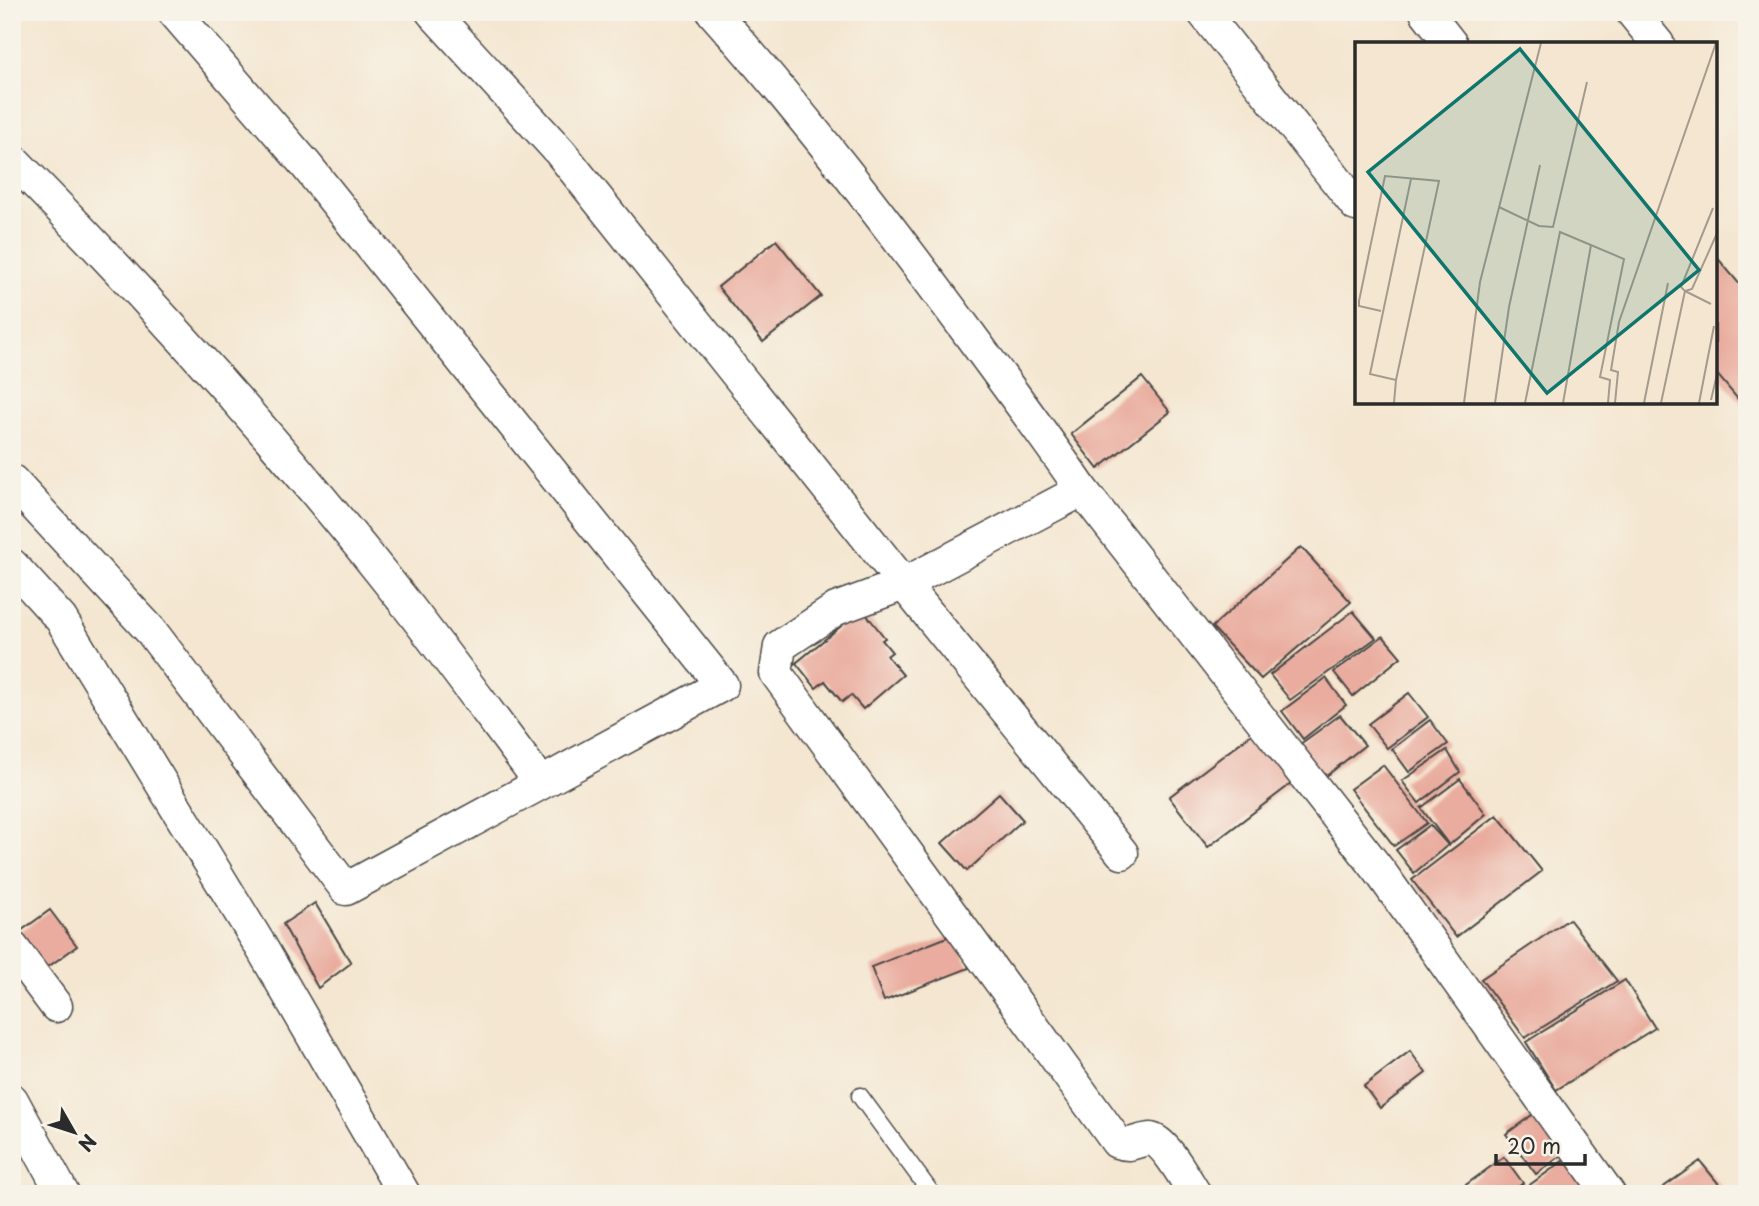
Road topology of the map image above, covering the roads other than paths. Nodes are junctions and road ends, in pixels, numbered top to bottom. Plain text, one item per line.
1 (174, 12) edge
2 (432, 12) edge
3 (713, 12) edge
4 (1203, 12) edge
5 (1426, 12) edge
6 (1632, 12) edge
7 (1449, 42) edge
8 (1656, 42) edge
9 (12, 159) edge
10 (1355, 204) edge
11 (12, 481) edge
12 (1082, 490) junction
13 (12, 565) edge
14 (904, 584) junction
15 (541, 783) junction
16 (1122, 853) dead end
17 (16, 961) edge
18 (56, 1006) dead end
19 (860, 1096) dead end
20 (12, 1100) edge
21 (64, 1194) edge
22 (404, 1194) edge
23 (932, 1194) edge
24 (1195, 1194) edge
25 (1609, 1194) edge

1 - 15 street
2 - 14 street
3 - 12 street
4 - 10 street
5 - 7 street
6 - 8 street
9 - 15 street
11 - 15 street
12 - 14 street
12 - 25 street
13 - 22 street
14 - 16 street
14 - 24 street
17 - 18 street
19 - 23 lane
20 - 21 street

